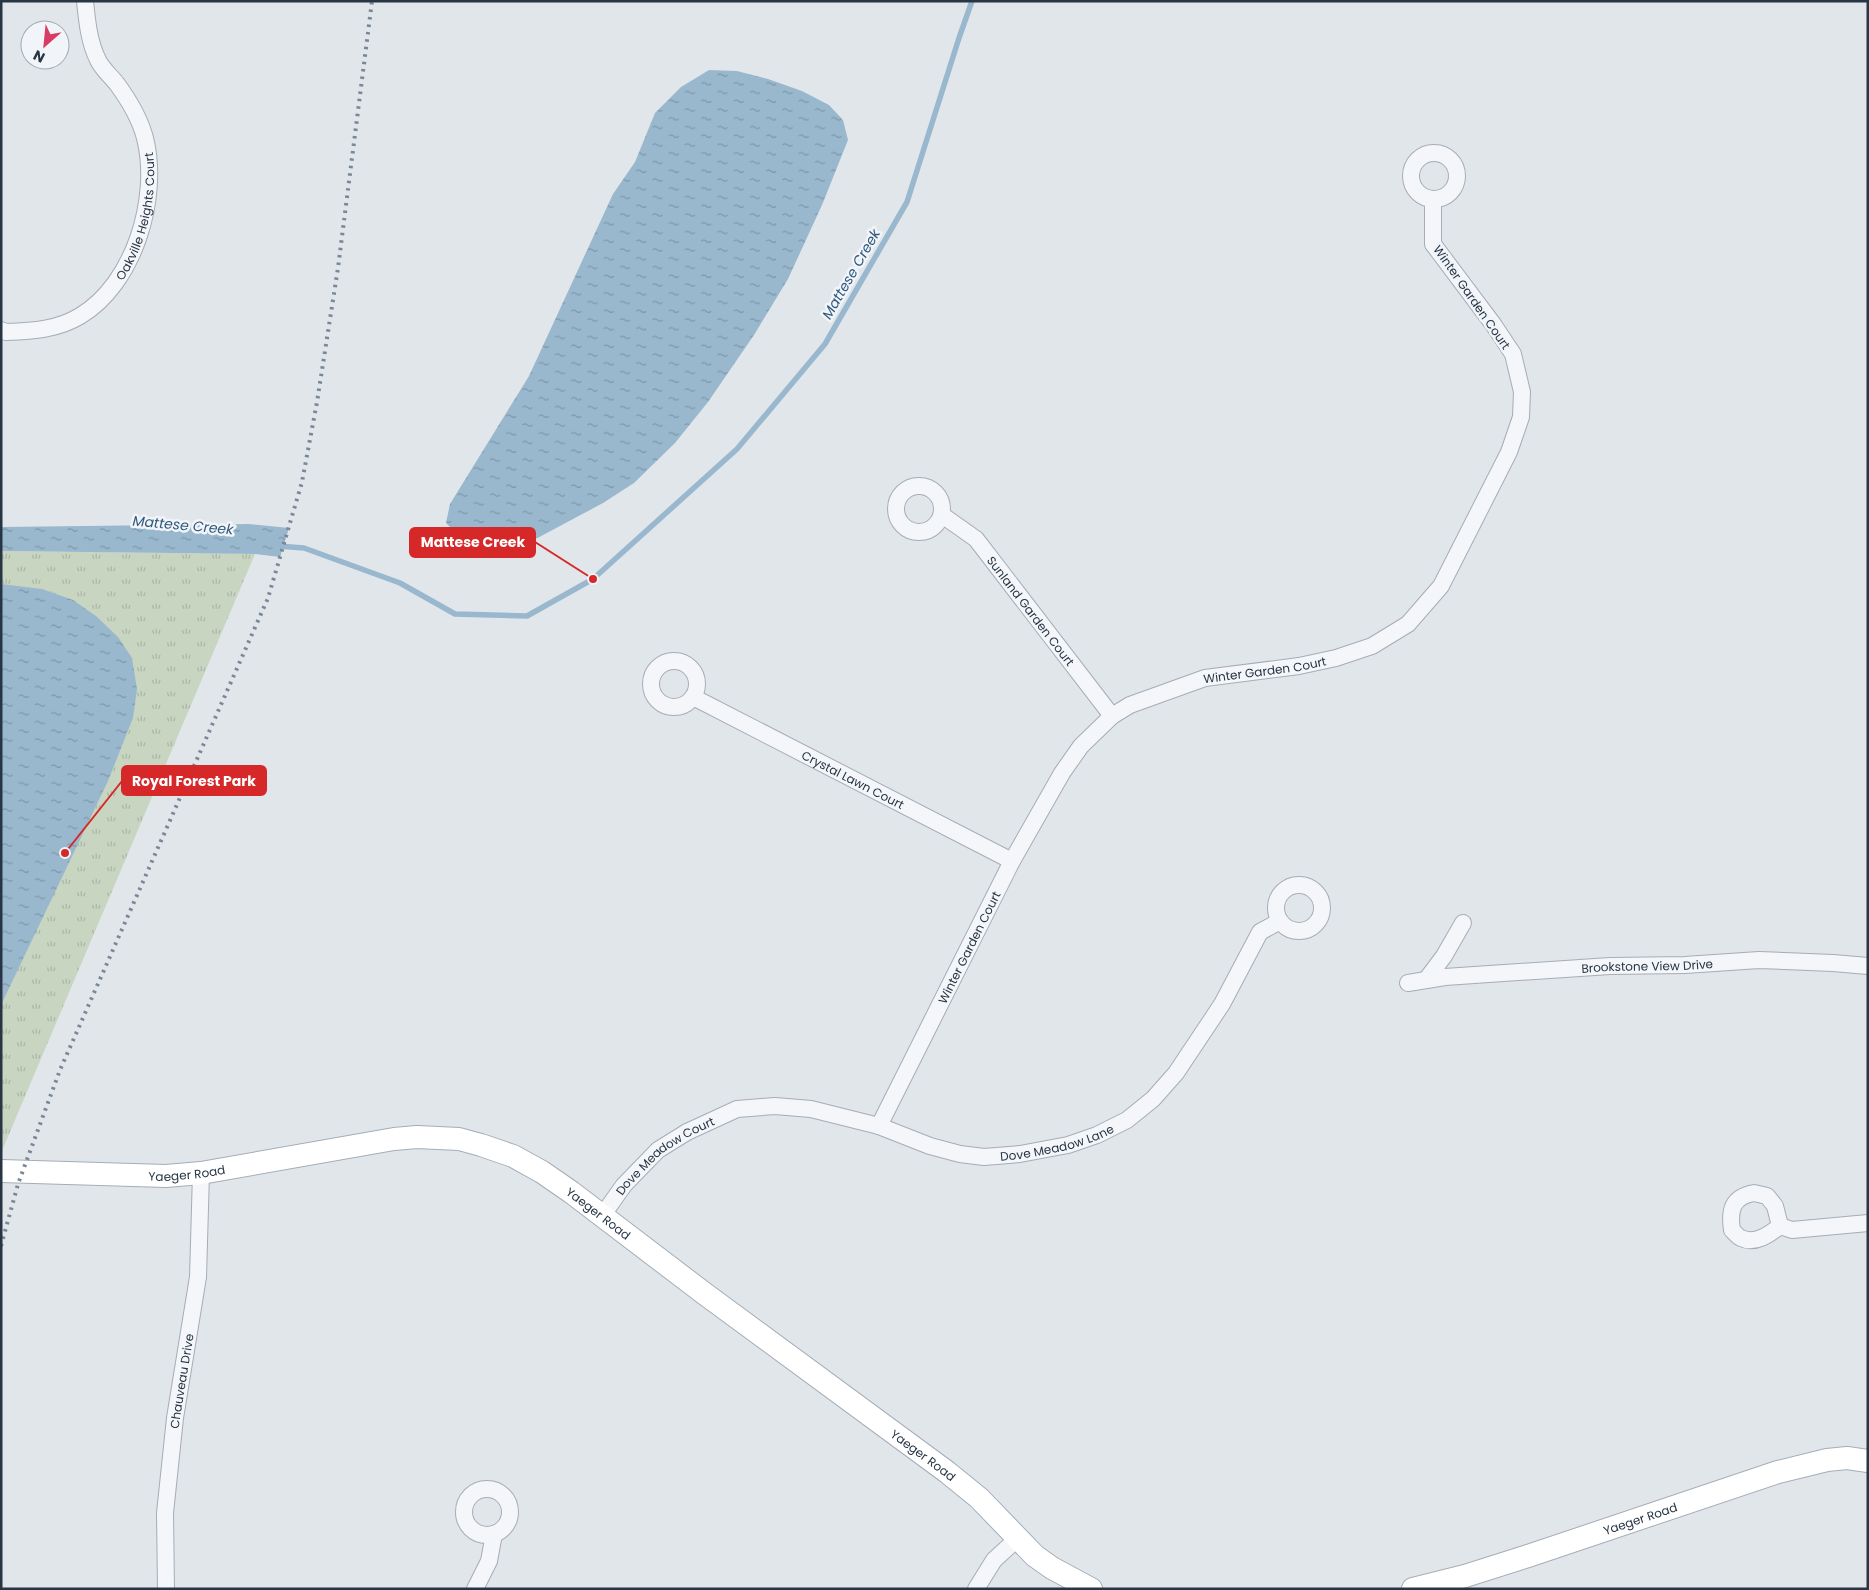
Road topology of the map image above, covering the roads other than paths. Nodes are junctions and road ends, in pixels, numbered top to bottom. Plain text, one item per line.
1 (85, 1) edge
2 (1432, 199) dead end
3 (1, 330) edge
4 (942, 515) dead end
5 (693, 696) dead end
6 (1112, 716) junction
7 (1012, 862) junction
8 (1280, 921) dead end
9 (1463, 923) dead end
10 (1868, 966) edge
11 (1426, 980) junction
12 (1408, 984) dead end
13 (737, 1109) joint
14 (879, 1126) junction
15 (1, 1171) edge
16 (202, 1173) junction
17 (602, 1216) junction
18 (1868, 1223) edge
19 (1780, 1226) dead end
20 (1868, 1461) edge
21 (494, 1534) dead end
22 (1018, 1539) junction
23 (166, 1589) edge
24 (475, 1589) edge
25 (976, 1589) edge
26 (1091, 1589) edge
27 (1413, 1589) edge

1 - 3 street, Oakville Heights Court
2 - 6 street, Winter Garden Court
4 - 6 street, Sunland Garden Court
5 - 7 street, Crystal Lawn Court
6 - 7 street, Winter Garden Court
7 - 14 street, Winter Garden Court
8 - 14 street, Dove Meadow Lane
9 - 11 street
10 - 11 street, Brookstone View Drive
11 - 12 street, Brookstone View Drive
13 - 14 street, Dove Meadow Lane
13 - 17 street, Dove Meadow Court
15 - 16 street, Yaeger Road
16 - 17 street, Yaeger Road
16 - 23 street, Chauveau Drive
17 - 22 street, Yaeger Road
18 - 19 street
20 - 27 street, Yaeger Road
21 - 24 street
22 - 25 street
22 - 26 street, Yaeger Road

